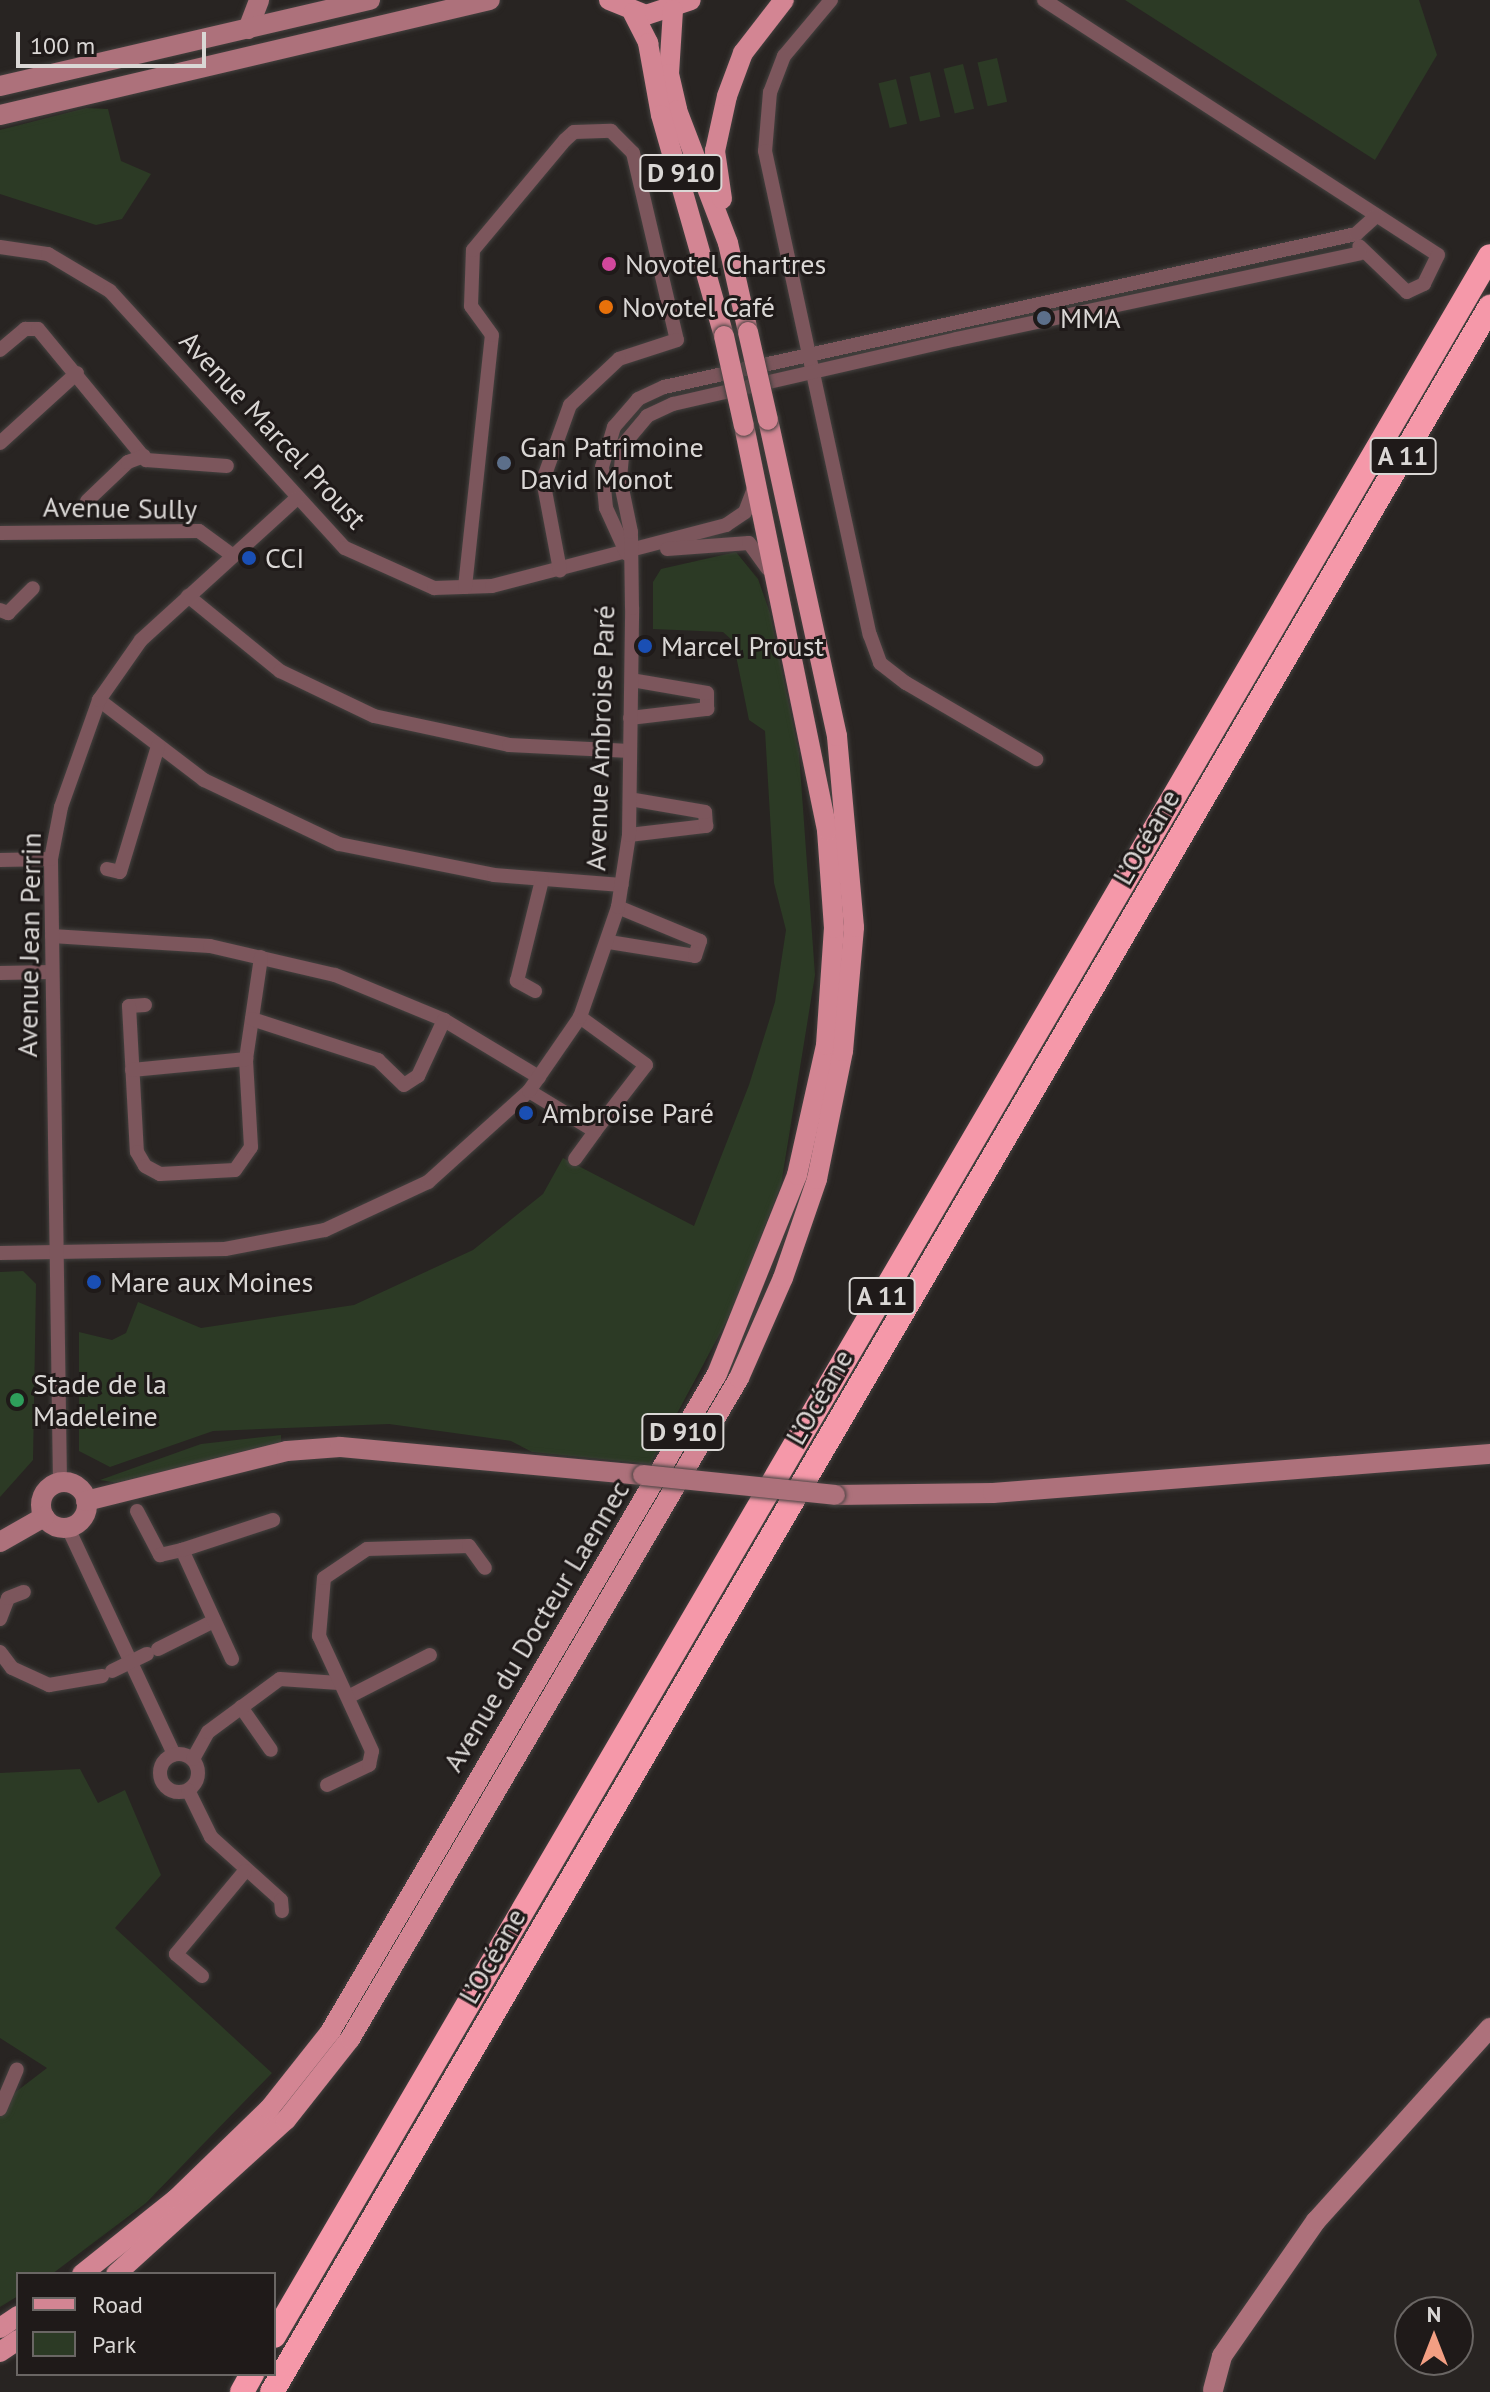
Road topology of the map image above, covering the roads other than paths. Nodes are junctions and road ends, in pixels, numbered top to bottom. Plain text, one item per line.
1 (259, 0) edge
2 (370, 0) edge
3 (490, 0) edge
4 (609, 0) edge
5 (784, 0) edge
6 (831, 0) edge
7 (1044, 0) edge
8 (682, 5) edge
9 (305, 7) edge
10 (633, 13) junction
11 (248, 29) junction
12 (0, 86) edge
13 (0, 115) edge
14 (1376, 216) junction
15 (1356, 234) junction
16 (1338, 238) junction
17 (728, 243) junction
18 (0, 247) edge
19 (1360, 253) junction
20 (1343, 256) junction
21 (1490, 256) edge
22 (1488, 313) edge
23 (0, 350) edge
24 (806, 355) junction
25 (77, 373) junction
26 (810, 373) junction
27 (0, 443) edge
28 (144, 456) junction
29 (227, 466) dead end
30 (756, 483) junction
31 (297, 498) junction
32 (87, 501) dead end
33 (0, 533) edge
34 (627, 554) junction
35 (232, 555) junction
36 (560, 570) junction
37 (465, 587) junction
38 (33, 588) dead end
39 (188, 596) junction
40 (0, 610) edge
41 (632, 680) junction
42 (799, 680) junction
43 (99, 700) junction
44 (630, 718) junction
45 (158, 746) junction
46 (630, 751) junction
47 (1036, 759) dead end
48 (630, 799) junction
49 (629, 835) junction
50 (51, 859) junction
51 (0, 860) edge
52 (107, 869) dead end
53 (542, 880) junction
54 (622, 885) junction
55 (618, 907) junction
56 (52, 936) junction
57 (609, 942) junction
58 (261, 957) junction
59 (52, 972) junction
60 (0, 973) edge
61 (535, 991) dead end
62 (145, 1005) dead end
63 (580, 1017) junction
64 (252, 1019) junction
65 (444, 1020) junction
66 (246, 1059) junction
67 (132, 1070) junction
68 (539, 1077) junction
69 (529, 1091) junction
70 (595, 1131) junction
71 (575, 1159) dead end
72 (0, 1253) edge
73 (54, 1253) junction
74 (1490, 1454) edge
75 (60, 1483) junction
76 (86, 1501) junction
77 (137, 1511) dead end
78 (44, 1517) junction
79 (273, 1520) dead end
80 (68, 1528) junction
81 (0, 1542) edge
82 (182, 1550) junction
83 (485, 1568) dead end
84 (4, 1592) edge
85 (24, 1592) dead end
86 (0, 1619) edge
87 (214, 1621) junction
88 (0, 1652) edge
89 (430, 1655) dead end
90 (232, 1659) dead end
91 (129, 1662) junction
92 (339, 1683) junction
93 (348, 1697) junction
94 (241, 1707) junction
95 (271, 1750) dead end
96 (174, 1754) junction
97 (193, 1759) junction
98 (327, 1785) dead end
99 (188, 1790) junction
100 (245, 1871) junction
101 (282, 1911) dead end
102 (202, 1976) dead end
103 (1490, 2019) edge
104 (1490, 2028) edge
105 (1470, 2050) junction
106 (17, 2069) dead end
107 (0, 2109) edge
108 (85, 2272) edge
109 (118, 2272) edge
110 (276, 2333) edge
111 (1210, 2391) edge
112 (272, 2392) edge

1 - 11 main road
2 - 9 main road
3 - 13 main road
4 - 10 main road
5 - 17 main road, D 910
6 - 24 street
7 - 14 street
8 - 10 main road
8 - 17 main road, Avenue du Docteur Laennec / D 910
9 - 11 main road
10 - 30 main road, Avenue du Docteur Laennec / D 910, bridge
11 - 12 main road
14 - 15 street
14 - 19 street
15 - 16 street
15 - 19 street
16 - 20 street
16 - 24 street
17 - 109 main road, Avenue du Docteur Laennec / D 910, bridge
18 - 31 street, Avenue Marcel Proust
19 - 20 street, Avenue Ambroise Paré
20 - 26 street, Avenue Ambroise Paré
21 - 110 highway, L’Océane / A 11
22 - 112 highway, L’Océane / A 11
23 - 25 street
24 - 26 street
24 - 34 street
25 - 27 street
25 - 28 street
26 - 34 street, Avenue Ambroise Paré
26 - 47 street
28 - 29 street
28 - 32 street
30 - 34 street, Avenue Marcel Proust
30 - 42 main road, Avenue du Docteur Laennec / D 910
31 - 35 street, Avenue Jean Perrin
31 - 37 street, Avenue Marcel Proust
33 - 35 street, Avenue Sully
34 - 36 street, Avenue Marcel Proust
34 - 41 street, Avenue Ambroise Paré
34 - 42 street, Avenue Marcel Proust
35 - 39 street, Avenue Jean Perrin
36 - 37 street, Avenue Marcel Proust
36 - 37 street
38 - 40 street
39 - 43 street, Avenue Jean Perrin
39 - 46 street
41 - 44 street, Avenue Ambroise Paré
41 - 44 street
42 - 108 main road, Avenue du Docteur Laennec / D 910
43 - 45 street
43 - 50 street, Avenue Jean Perrin
44 - 46 street, Avenue Ambroise Paré
45 - 52 street
45 - 53 street
46 - 48 street, Avenue Ambroise Paré
48 - 49 street, Avenue Ambroise Paré
48 - 49 street
49 - 54 street, Avenue Ambroise Paré
50 - 51 street
50 - 56 street, Avenue Jean Perrin
53 - 54 street
53 - 61 street
54 - 55 street, Avenue Ambroise Paré
55 - 57 street, Avenue Ambroise Paré
55 - 57 street
56 - 58 street
56 - 59 street, Avenue Jean Perrin
57 - 63 street, Avenue Ambroise Paré
58 - 64 street
58 - 65 street
59 - 60 street
59 - 73 street, Avenue Jean Perrin
62 - 67 street
63 - 68 street, Avenue Ambroise Paré
63 - 70 street
64 - 65 street
64 - 66 street
65 - 68 street
66 - 67 street
66 - 67 street
68 - 69 street, Avenue Ambroise Paré
69 - 70 street
69 - 73 street, Avenue Ambroise Paré
70 - 71 street
72 - 73 street, Avenue Ambroise Paré
73 - 75 street, Avenue Jean Perrin
74 - 76 main road, bridge
75 - 76 main road
75 - 78 main road
76 - 80 main road
77 - 82 street
78 - 80 main road
78 - 81 main road
79 - 82 street
80 - 91 street
82 - 87 street
83 - 92 street
84 - 85 street
84 - 86 street
87 - 90 street
87 - 91 street
88 - 91 street
89 - 93 street
91 - 96 street
92 - 93 street
92 - 94 street
93 - 98 street
94 - 95 street
94 - 97 street
96 - 97 street
96 - 99 street
97 - 99 street
99 - 100 street
100 - 101 street
100 - 102 street
103 - 105 main road
104 - 105 main road
105 - 111 main road
106 - 107 street

